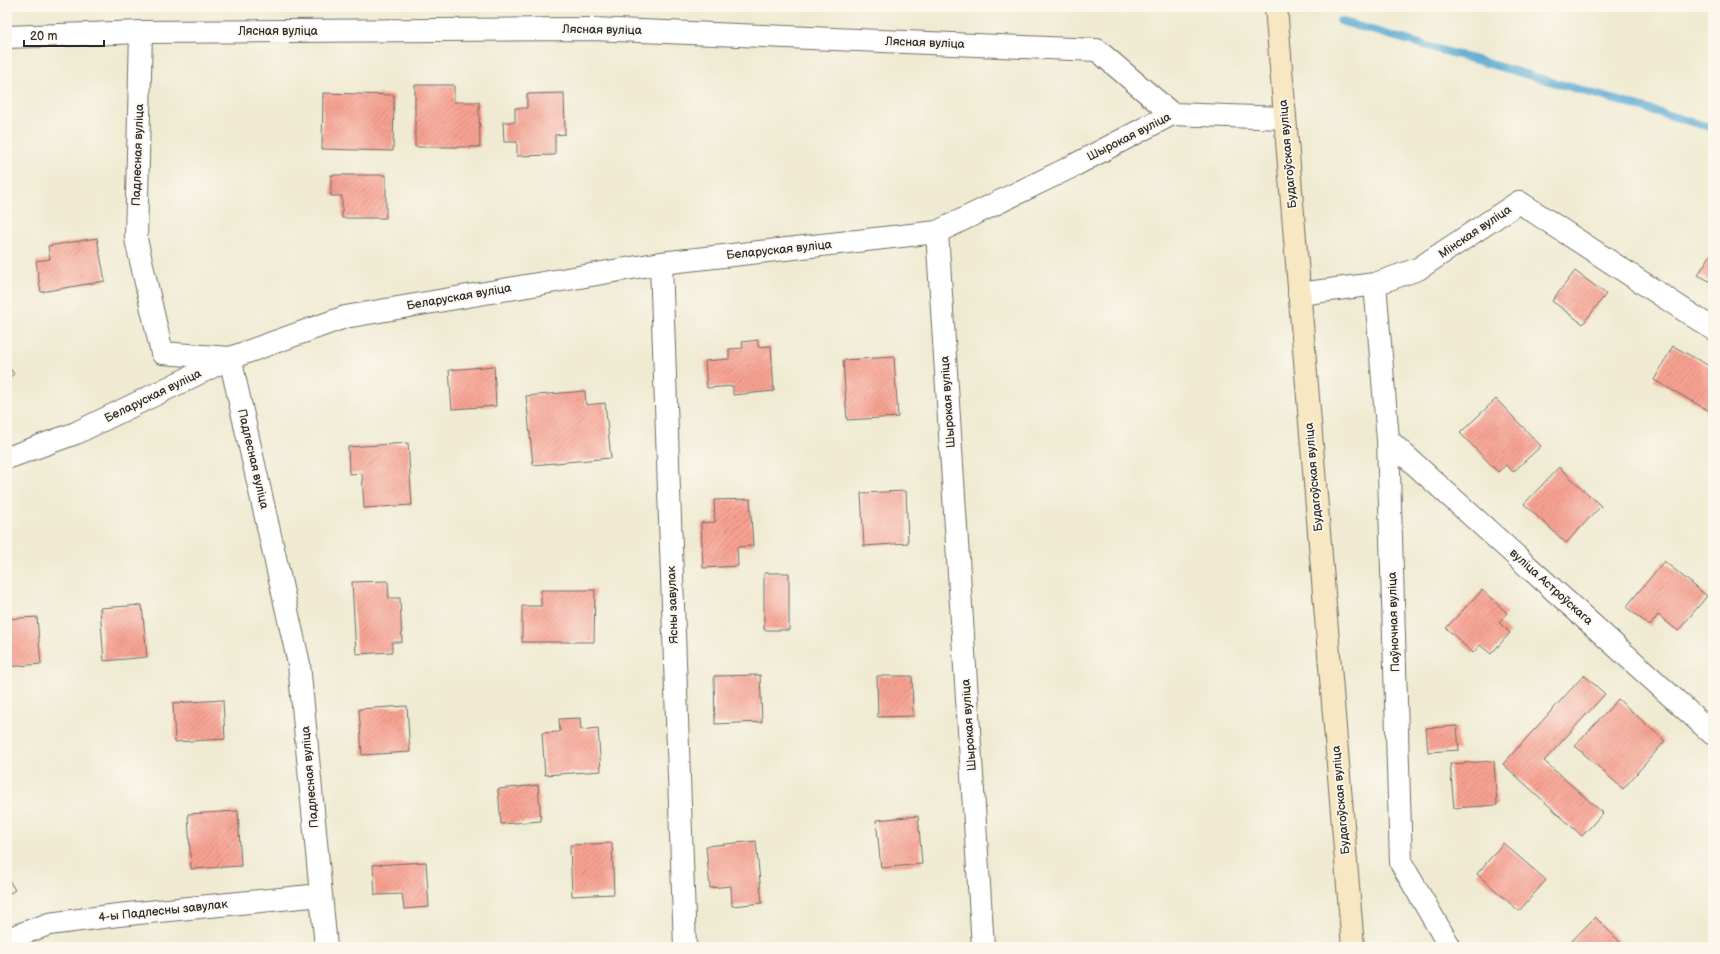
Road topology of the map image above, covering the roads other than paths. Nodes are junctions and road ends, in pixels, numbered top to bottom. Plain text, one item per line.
1 (1276, 7) edge
2 (141, 32) junction
3 (7, 36) edge
4 (1172, 114) junction
5 (1285, 118) junction
6 (937, 232) junction
7 (661, 263) junction
8 (1375, 284) junction
9 (1299, 294) junction
10 (1713, 329) edge
11 (230, 358) junction
12 (1388, 440) junction
13 (7, 458) edge
14 (1713, 734) edge
15 (321, 895) junction
16 (7, 939) edge
17 (326, 947) edge
18 (685, 947) edge
19 (983, 947) edge
20 (1353, 947) edge
21 (1450, 947) edge

1 - 5 street, Будагоўская вуліца
2 - 3 street, Лясная вуліца
2 - 4 street, Лясная вуліца
2 - 11 street, Падлесная вуліца
4 - 5 street, Шырокая вуліца
4 - 6 street, Шырокая вуліца
5 - 9 street, Будагоўская вуліца
6 - 7 street, Беларуская вуліца
6 - 19 street, Шырокая вуліца
7 - 11 street, Беларуская вуліца
7 - 18 street, Ясны завулак
8 - 9 street, Мінская вуліца
8 - 10 street, Мінская вуліца
8 - 12 street, Паўночная вуліца
9 - 20 street, Будагоўская вуліца
11 - 13 street, Беларуская вуліца
11 - 15 street, Падлесная вуліца
12 - 14 street, вуліца Астроўскага
12 - 21 street, Паўночная вуліца
15 - 16 street, 4-ы Падлесны завулак
15 - 17 street, Падлесная вуліца

